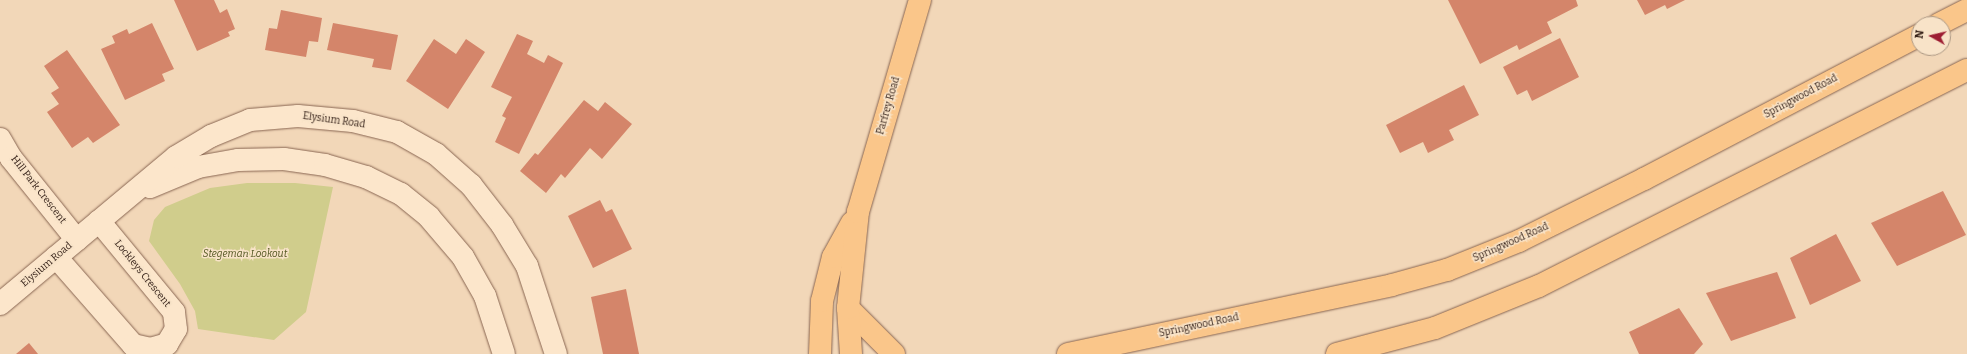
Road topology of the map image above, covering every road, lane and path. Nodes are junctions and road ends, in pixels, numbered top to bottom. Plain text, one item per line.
1 (920, 0) edge
2 (1967, 10) edge
3 (1951, 18) edge
4 (1911, 39) edge
5 (1967, 70) edge
6 (0, 139) edge
7 (130, 195) junction
8 (858, 212) junction
9 (99, 221) junction
10 (77, 240) junction
11 (56, 257) junction
12 (0, 304) edge
13 (848, 308) junction
14 (504, 354) edge
15 (556, 354) edge
16 (820, 354) edge
17 (851, 354) edge
18 (894, 354) edge
19 (1068, 354) edge
20 (1337, 354) edge

1 - 8 main road, Parfrey Road
2 - 3 main road
4 - 19 main road, Springwood Road
5 - 20 main road
6 - 10 street, Hill Park Crescent
7 - 9 street, Elysium Road
7 - 14 street, Elysium Road
7 - 15 street, Elysium Road
8 - 13 main road, Parfrey Road
8 - 16 main road, Parfrey Road
9 - 10 street, Elysium Road
9 - 11 street, Lockleys Crescent
10 - 11 street, Elysium Road
11 - 12 street, Elysium Road
13 - 17 main road, Parfrey Road
13 - 18 main road

